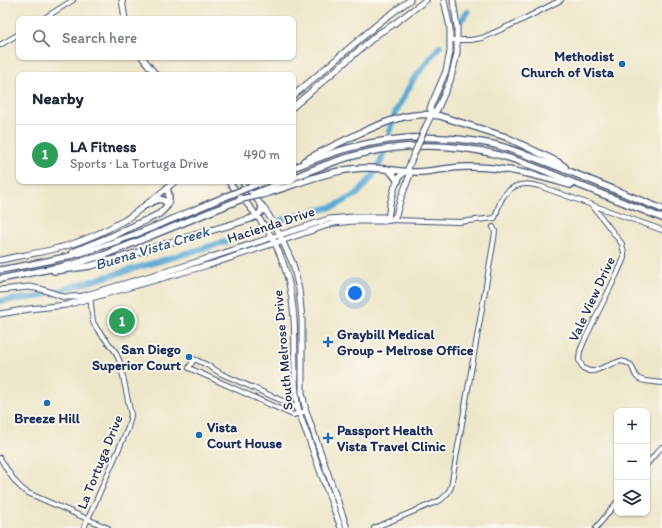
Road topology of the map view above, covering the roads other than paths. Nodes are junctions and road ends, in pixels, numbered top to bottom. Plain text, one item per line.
1 (73, 0) edge
2 (122, 0) edge
3 (410, 0) edge
4 (426, 0) edge
5 (444, 0) edge
6 (453, 0) edge
7 (561, 0) edge
8 (48, 16) edge
9 (125, 16) edge
10 (16, 36) edge
11 (450, 40) junction
12 (457, 40) junction
13 (0, 45) edge
14 (144, 60) edge
15 (154, 72) edge
16 (296, 93) edge
17 (296, 104) edge
18 (432, 114) junction
19 (296, 165) edge
20 (296, 166) edge
21 (394, 172) junction
22 (407, 172) junction
23 (571, 172) junction
24 (296, 177) edge
25 (398, 181) junction
26 (296, 183) edge
27 (172, 184) edge
28 (230, 184) edge
29 (244, 184) edge
30 (257, 184) edge
31 (279, 184) edge
32 (294, 184) edge
33 (167, 188) junction
34 (264, 192) junction
35 (602, 194) junction
36 (591, 204) junction
37 (146, 205) junction
38 (167, 206) junction
39 (262, 206) junction
40 (662, 209) edge
41 (257, 216) junction
42 (662, 218) edge
43 (390, 220) junction
44 (493, 227) dead end
45 (662, 230) edge
46 (280, 234) junction
47 (272, 237) junction
48 (282, 240) junction
49 (275, 243) junction
50 (0, 260) edge
51 (49, 261) junction
52 (0, 270) edge
53 (38, 272) junction
54 (0, 279) edge
55 (0, 290) edge
56 (90, 296) junction
57 (0, 314) edge
58 (662, 383) edge
59 (306, 410) junction
60 (300, 414) junction
61 (662, 447) edge
62 (0, 458) edge
63 (650, 460) edge
64 (614, 506) edge
65 (88, 519) junction
66 (84, 528) edge
67 (108, 528) edge
68 (341, 528) edge
69 (347, 528) edge
70 (374, 528) edge
71 (596, 528) edge

1 - 8 street
2 - 9 main road
3 - 16 main road
4 - 17 main road
5 - 11 main road
6 - 12 main road
7 - 12 street
10 - 13 street
11 - 12 street
11 - 18 main road
12 - 18 main road
14 - 15 main road
18 - 19 highway
18 - 22 main road, bridge
18 - 23 highway
20 - 23 highway
21 - 22 highway
21 - 25 highway
21 - 26 highway
22 - 25 main road
22 - 35 highway
22 - 43 main road
23 - 40 highway
24 - 35 highway
25 - 43 main road
27 - 33 main road
28 - 41 main road, South Melrose Drive
29 - 39 main road, South Melrose Drive
30 - 51 highway, bridge
31 - 34 highway
32 - 34 highway
33 - 37 main road
33 - 38 highway
34 - 53 highway, bridge
35 - 42 highway
36 - 43 street, Hacienda Drive
36 - 45 street, Hacienda Drive
36 - 58 street, Vale View Drive
37 - 38 highway
37 - 50 main road
38 - 51 highway
39 - 41 highway
39 - 46 main road, South Melrose Drive
41 - 47 main road, South Melrose Drive
41 - 53 highway
43 - 46 main road, Hacienda Drive
43 - 48 main road, Hacienda Drive
44 - 70 street
46 - 47 main road, Hacienda Drive
46 - 48 main road, South Melrose Drive
47 - 49 main road, South Melrose Drive
47 - 56 main road, Hacienda Drive
48 - 49 main road, Hacienda Drive
48 - 59 main road, South Melrose Drive
49 - 56 main road, Hacienda Drive
49 - 60 main road, South Melrose Drive
51 - 52 highway
53 - 54 highway
55 - 56 main road, Hacienda Drive
56 - 57 main road, Hacienda Drive
56 - 65 street, La Tortuga Drive
59 - 60 street
59 - 69 main road, South Melrose Drive
60 - 60 street
60 - 68 main road, South Melrose Drive
61 - 63 street
62 - 65 street
64 - 71 street
65 - 66 street, La Tortuga Drive
65 - 67 street

